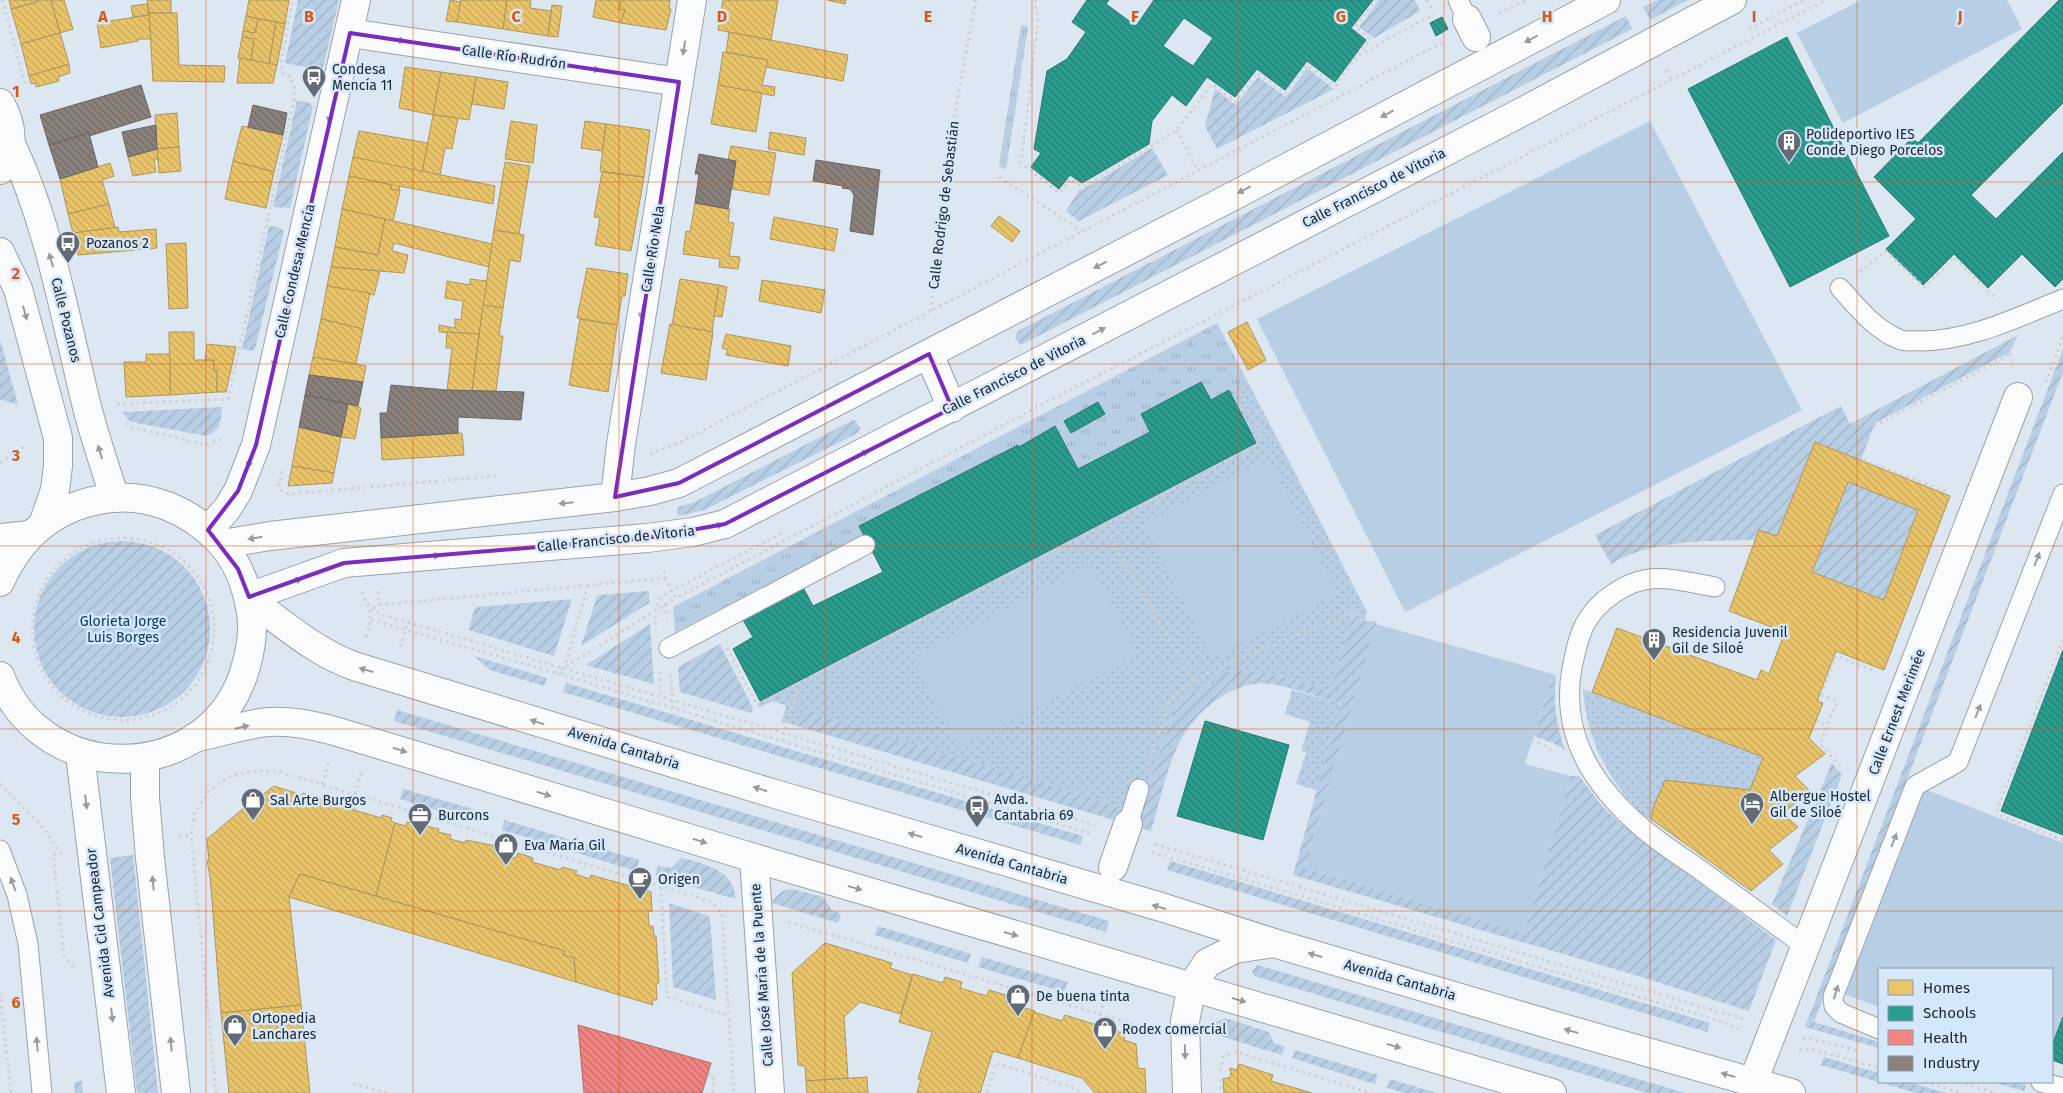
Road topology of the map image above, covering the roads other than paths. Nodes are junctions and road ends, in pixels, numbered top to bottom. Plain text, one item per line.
1 (356, 0) edge
2 (692, 0) edge
3 (1606, 0) edge
4 (1732, 0) edge
5 (350, 33) junction
6 (679, 82) junction
7 (0, 103) edge
8 (11, 144) junction
9 (0, 170) edge
10 (0, 252) edge
11 (1840, 288) road end
12 (2063, 299) edge
13 (929, 354) junction
14 (2018, 397) road end
15 (952, 408) junction
16 (2063, 494) edge
17 (615, 497) junction
18 (115, 498) junction
19 (36, 530) junction
20 (215, 537) junction
21 (0, 538) edge
22 (865, 545) dead end
23 (0, 582) edge
24 (1715, 586) dead end
25 (249, 598) junction
26 (669, 648) dead end
27 (2, 685) edge
28 (194, 738) junction
29 (80, 754) junction
30 (145, 758) junction
31 (1139, 789) road end
32 (1120, 846) road end
33 (0, 850) edge
34 (754, 858) junction
35 (1274, 943) junction
36 (1806, 947) junction
37 (1192, 986) junction
38 (1878, 1029) edge
39 (1753, 1082) junction
40 (2045, 1083) edge
41 (2063, 1088) edge
42 (42, 1093) edge
43 (121, 1093) edge
44 (176, 1093) edge
45 (770, 1093) edge
46 (1187, 1093) edge
47 (1552, 1093) edge
48 (1791, 1093) edge

1 - 5 street, Calle Condesa Mencía
2 -> 6 street, Calle Río Nela
3 -> 13 street
15 -> 4 street, Calle Francisco de Vitoria
5 -> 6 street, Calle Río Rudrón
5 -> 20 street, Calle Condesa Mencía
6 -> 17 street, Calle Río Nela
7 - 8 street
8 - 9 street
18 -> 8 street, Calle Pozanos
10 -> 19 street
11 - 12 lane
13 - 15 street
13 - 17 street
14 - 36 street, Calle Ernest Merimée
25 -> 15 street, Calle Francisco de Vitoria
38 -> 16 lane
17 -> 20 street
18 - 19 street
18 - 20 street
19 - 21 street
19 - 23 street
20 - 25 street
22 - 26 lane
24 - 36 lane
25 - 28 street
35 -> 25 street, Avenida Cantabria
27 - 29 street
28 - 30 street
28 -> 34 street
29 - 30 street
29 -> 43 street, Avenida Cid Campeador
44 -> 30 street
31 - 32 lane
42 -> 33 lane
34 -> 37 street
34 - 45 street, Calle José María de la Puente
35 - 37 street
39 -> 35 street, Avenida Cantabria
36 - 39 street, Calle Ernest Merimée
37 -> 46 street
37 -> 47 street
39 - 48 street, Avenida Cantabria
40 - 41 lane

